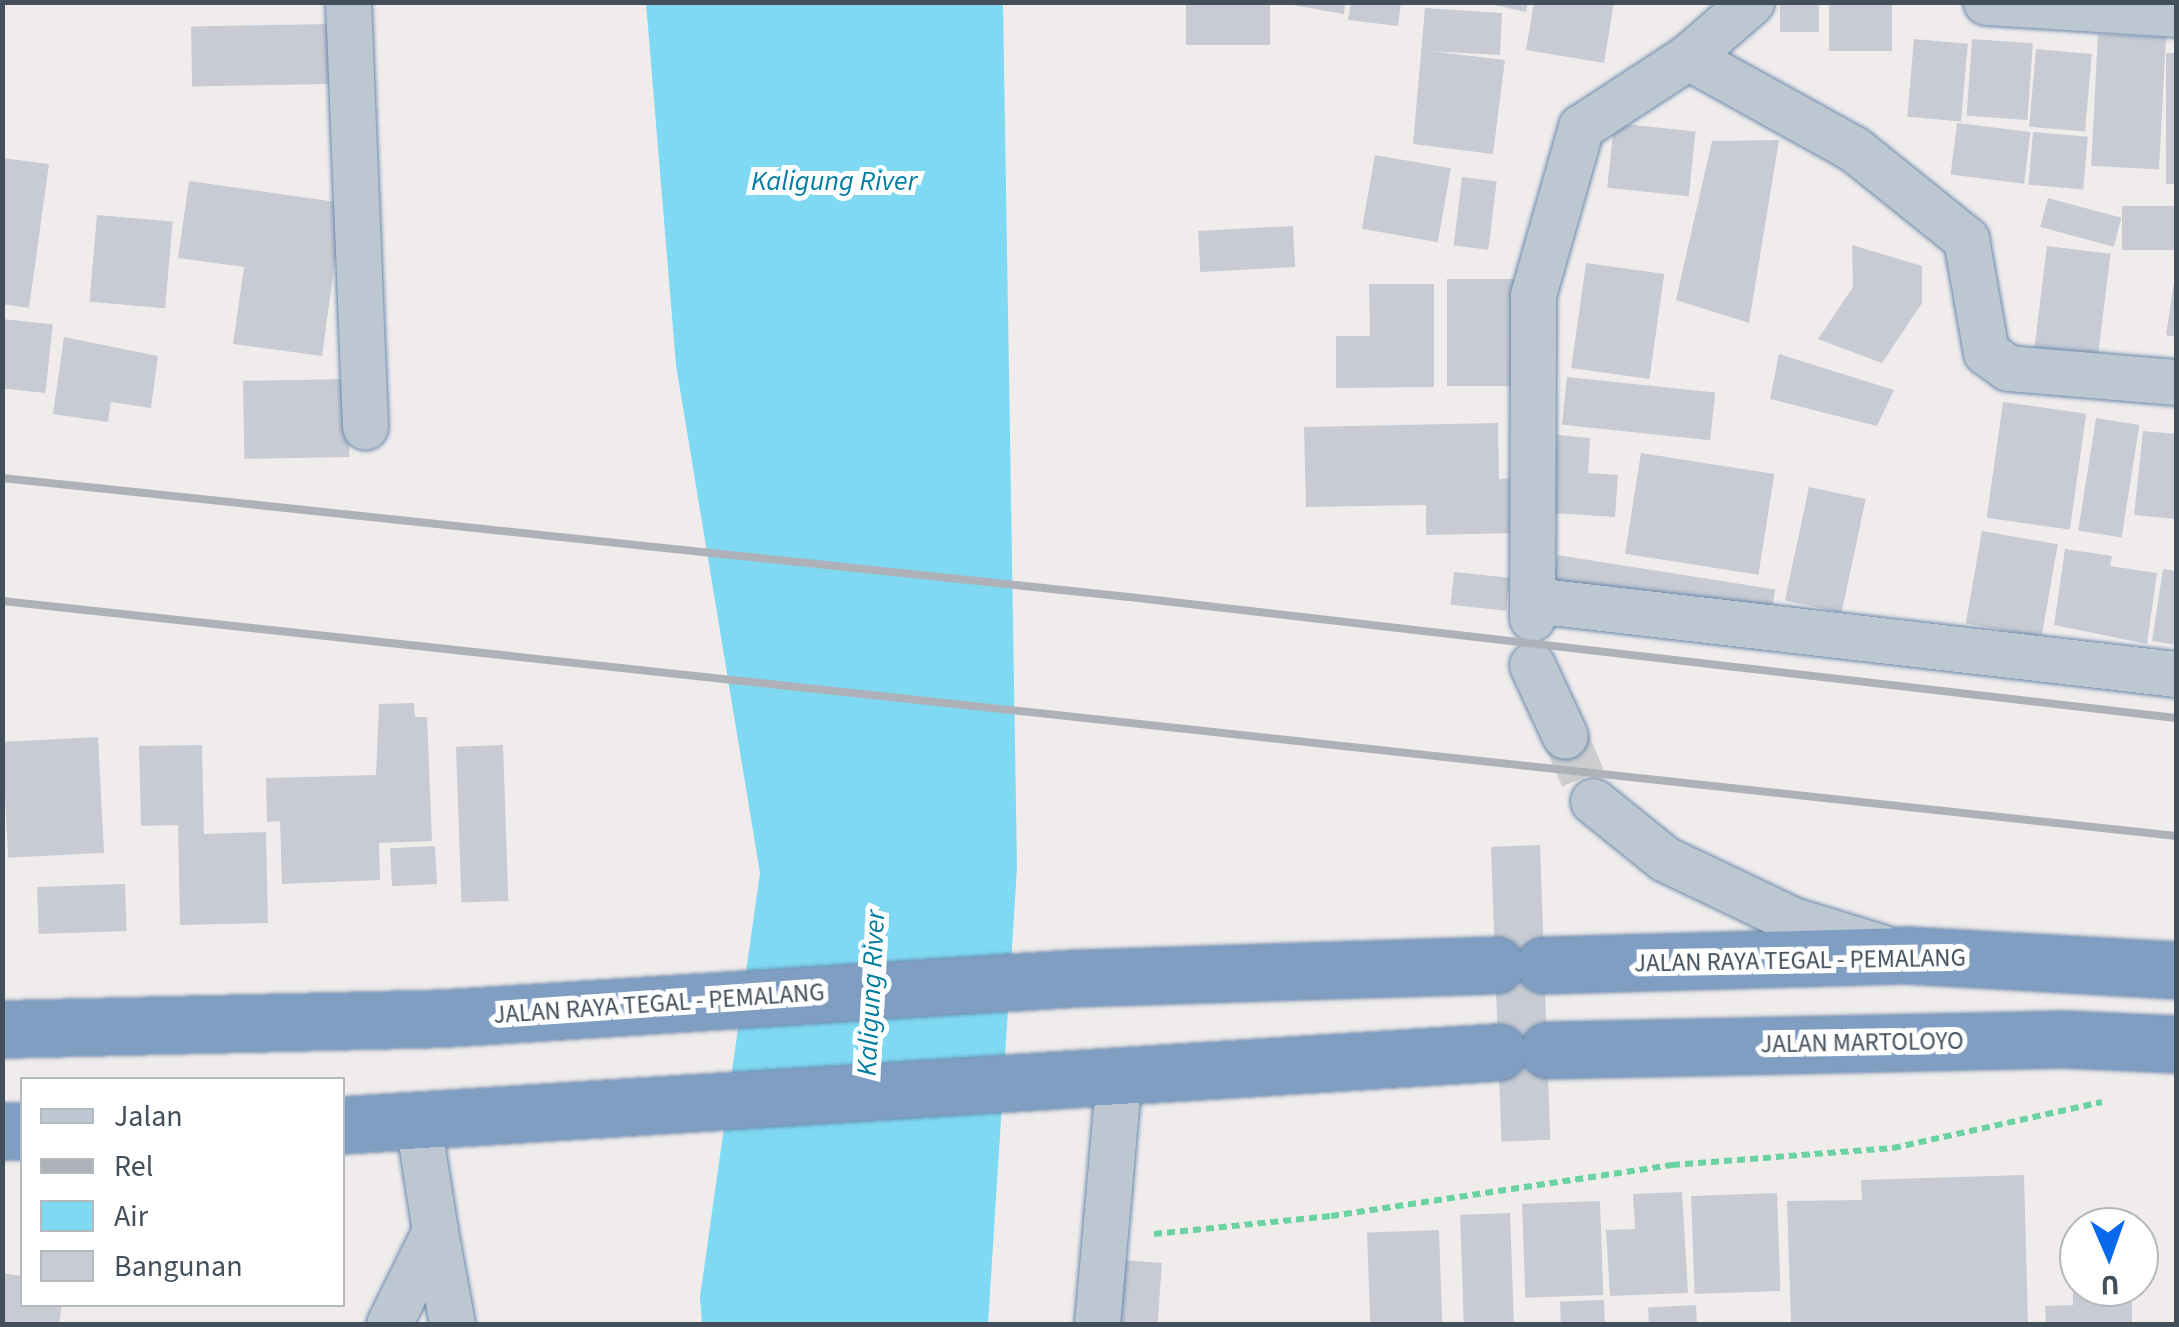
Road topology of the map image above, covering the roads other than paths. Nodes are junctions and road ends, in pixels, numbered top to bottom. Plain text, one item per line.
1 (348, 2) edge
2 (1751, 2) edge
3 (1986, 2) edge
4 (2176, 14) edge
5 (1688, 57) junction
6 (2176, 382) edge
7 (365, 427) dead end
8 (1532, 665) dead end
9 (2176, 674) edge
10 (1565, 736) tunnel mouth
11 (1593, 802) tunnel mouth
12 (1907, 955) junction
13 (2067, 963) junction
14 (2176, 970) edge
15 (2, 1030) edge
16 (2063, 1038) junction
17 (2176, 1044) edge
18 (1098, 1075) junction
19 (445, 1121) junction
20 (345, 1125) edge
21 (435, 1232) junction
22 (389, 1324) edge
23 (452, 1324) edge
24 (1097, 1324) edge

1 - 7 street
2 - 5 street
3 - 4 street
5 - 6 street
5 - 9 street
8 - 10 street
11 - 12 street
12 - 13 highway, JALAN RAYA TEGAL - PEMALANG
12 - 15 highway, JALAN RAYA TEGAL - PEMALANG
13 - 14 highway, JALAN RAYA TEGAL - PEMALANG
13 - 16 highway
16 - 17 highway, JALAN MARTOLOYO
16 - 18 highway, JALAN MARTOLOYO
18 - 19 highway
18 - 24 street
19 - 20 highway
19 - 21 street
21 - 22 street
21 - 23 street

